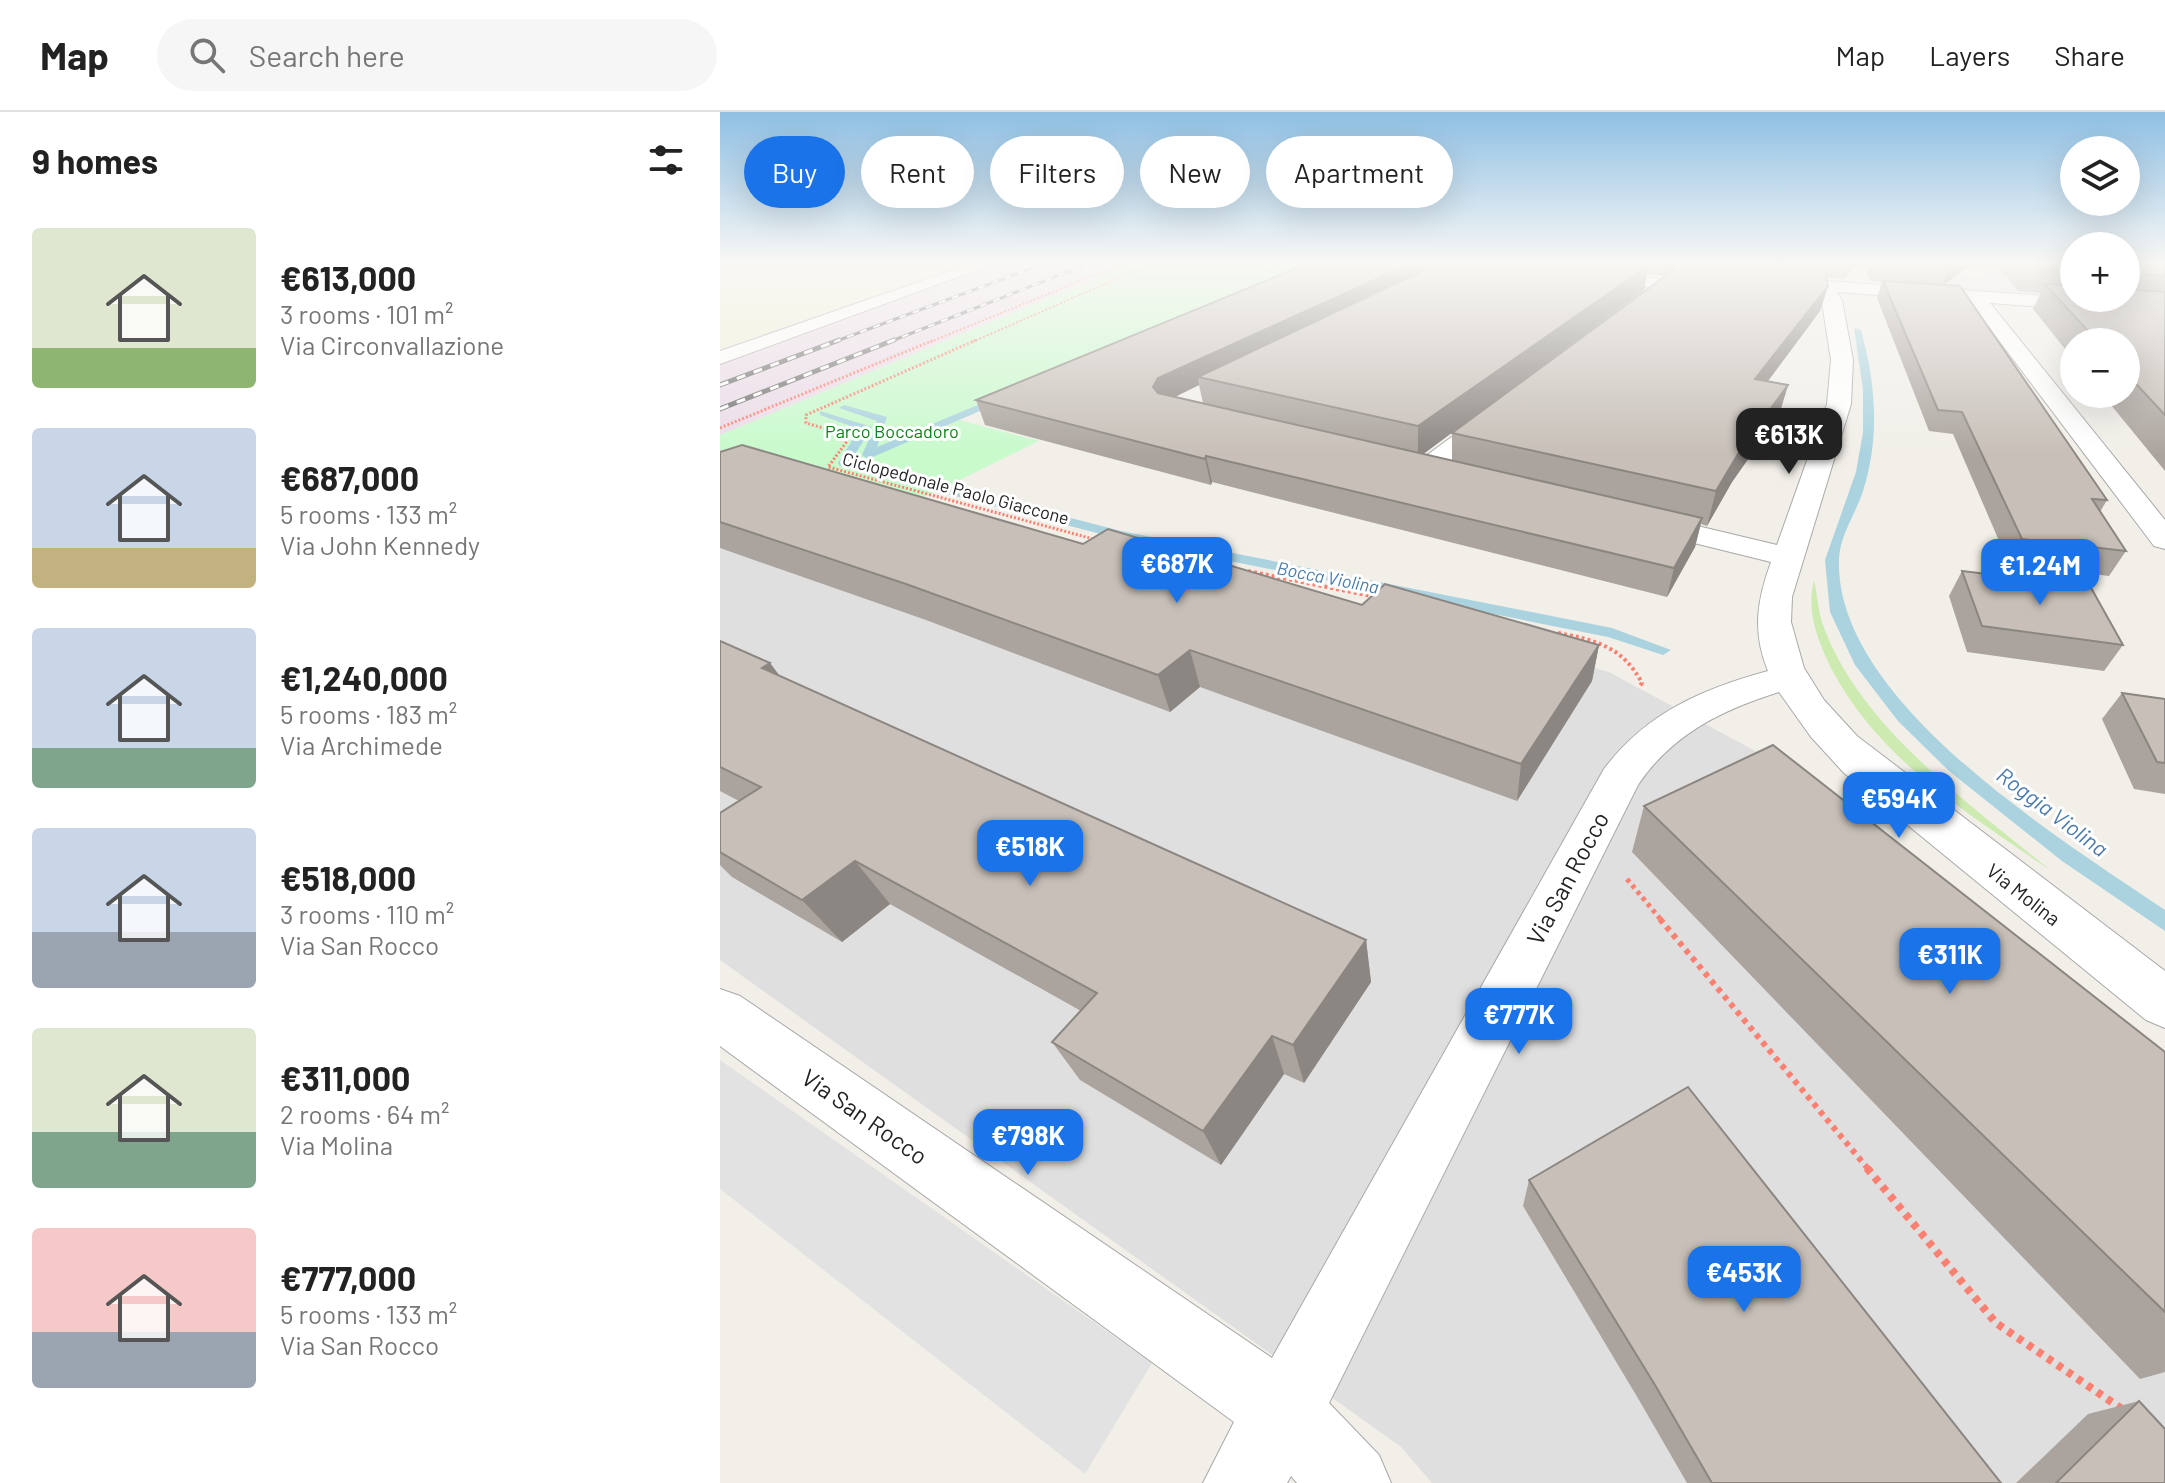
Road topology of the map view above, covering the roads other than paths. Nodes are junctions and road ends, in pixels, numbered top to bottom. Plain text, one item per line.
1 (808, 327) edge
2 (1837, 327) edge
3 (1993, 327) edge
4 (720, 358) edge
5 (1520, 397) edge
6 (1395, 463) edge
7 (1424, 470) junction
8 (1454, 477) edge
9 (1619, 516) edge
10 (2165, 540) edge
11 (1789, 557) junction
12 (1789, 677) junction
13 (2165, 1003) edge
14 (720, 1014) edge
15 (1284, 1412) junction
16 (1243, 1483) edge
17 (1351, 1483) edge

1 - 4 street
2 - 11 street, Via Molina
3 - 10 street
5 - 7 street
6 - 7 street
7 - 8 street
9 - 11 street
11 - 12 street, Via Molina
12 - 13 street, Via Molina
12 - 15 street, Via San Rocco
14 - 15 street, Via San Rocco
15 - 16 street
15 - 17 street, Via San Rocco

